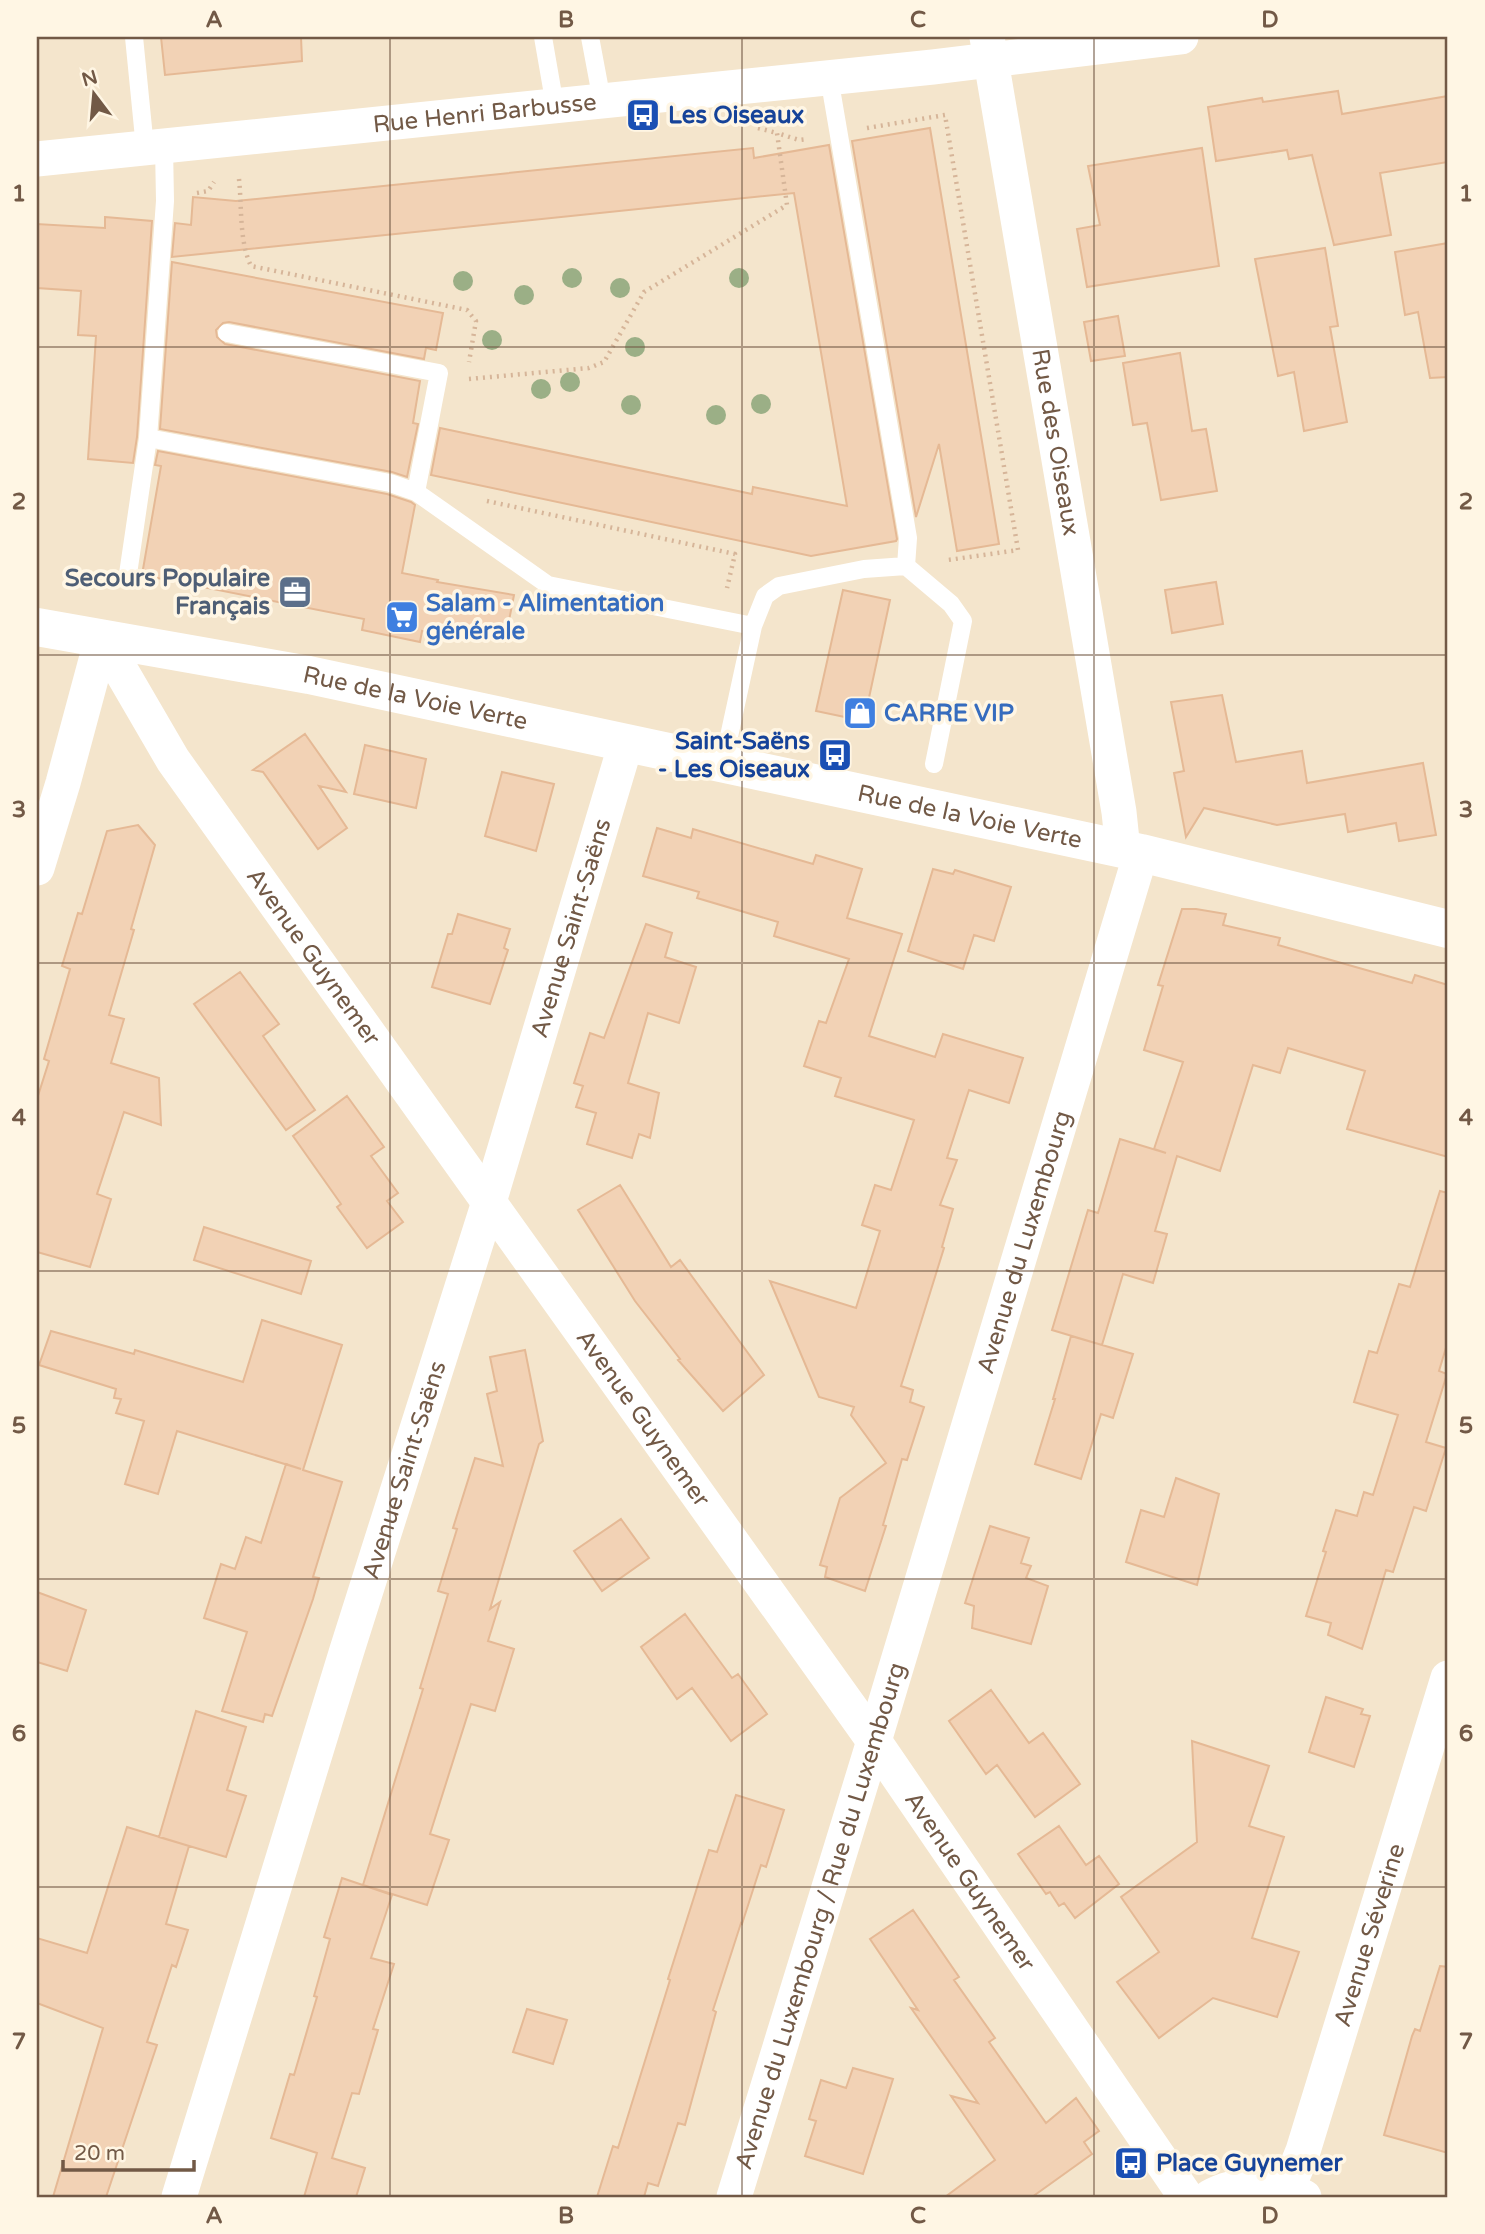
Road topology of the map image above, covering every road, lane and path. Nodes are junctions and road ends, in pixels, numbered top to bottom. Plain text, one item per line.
1 (134, 37) edge
2 (544, 37) edge
3 (590, 37) edge
4 (1181, 37) edge
5 (989, 48) edge
6 (829, 77) junction
7 (602, 101) junction
8 (555, 106) junction
9 (839, 133) junction
10 (155, 147) junction
11 (37, 159) edge
12 (239, 179) dead end
13 (227, 333) dead end
14 (148, 438) junction
15 (416, 492) junction
16 (486, 500) dead end
17 (906, 566) junction
18 (128, 574) dead end
19 (720, 620) junction
20 (753, 626) junction
21 (37, 627) edge
22 (102, 638) junction
23 (626, 743) junction
24 (723, 764) junction
25 (934, 764) dead end
26 (1132, 851) junction
27 (37, 868) edge
28 (1448, 929) edge
29 (489, 1202) junction
30 (906, 1633) joint
31 (1448, 1678) edge
32 (874, 1741) junction
33 (1295, 2194) edge
34 (180, 2197) edge
35 (734, 2197) edge
36 (1186, 2197) edge
37 (1210, 2197) edge

1 - 10 lane
2 - 8 lane
3 - 7 lane
4 - 5 street, Rue Henri Barbusse
5 - 6 street, Rue Henri Barbusse
5 - 26 street, Rue des Oiseaux
6 - 7 street, Rue Henri Barbusse
6 - 9 lane
7 - 8 street, Rue Henri Barbusse
8 - 10 street, Rue Henri Barbusse
9 - 12 path
9 - 17 lane
9 - 17 path
10 - 11 street, Rue Henri Barbusse
10 - 14 lane
13 - 15 lane
14 - 15 lane
14 - 18 lane
15 - 19 lane
16 - 19 path
17 - 20 lane
17 - 25 lane
19 - 20 lane
20 - 24 lane
21 - 22 street, Rue de la Voie Verte
22 - 23 street, Rue de la Voie Verte
22 - 27 street
22 - 29 street, Avenue Guynemer
23 - 24 street, Rue de la Voie Verte
23 - 29 street, Avenue Saint-Saëns
24 - 26 street, Rue de la Voie Verte
26 - 28 street, Rue de la Voie Verte
26 - 30 street, Avenue du Luxembourg
29 - 32 street, Avenue Guynemer
29 - 34 street, Avenue Saint-Saëns
30 - 32 street, Avenue du Luxembourg / Rue du Luxembourg
31 - 33 street, Avenue Séverine
32 - 35 street, Avenue du Luxembourg / Rue du Luxembourg
32 - 36 street, Avenue Guynemer
33 - 37 street

